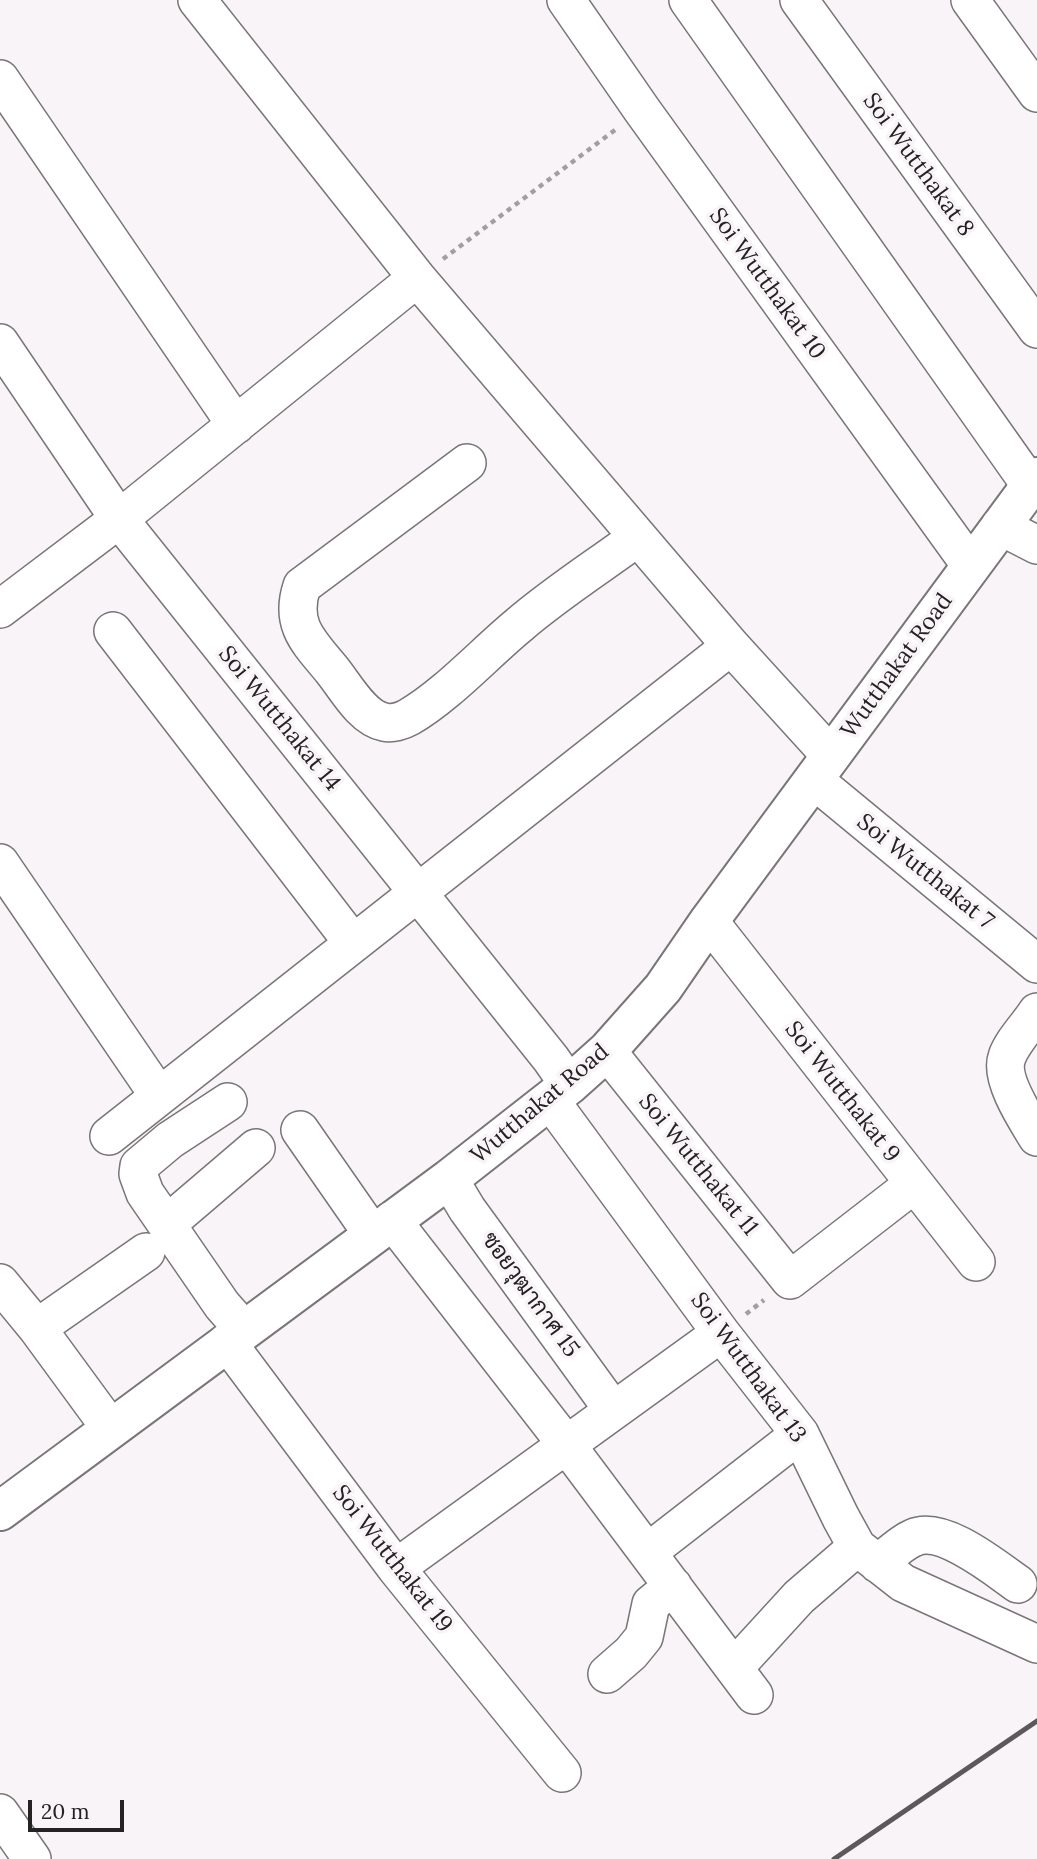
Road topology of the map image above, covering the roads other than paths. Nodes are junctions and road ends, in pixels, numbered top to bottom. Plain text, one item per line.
1 (197, 0) edge
2 (566, 0) edge
3 (688, 0) edge
4 (799, 0) edge
5 (970, 0) edge
6 (0, 79) edge
7 (1037, 93) edge
8 (417, 278) junction
9 (1037, 329) edge
10 (0, 343) edge
11 (236, 425) junction
12 (467, 463) dead end
13 (1034, 482) edge
14 (119, 519) junction
15 (1000, 526) junction
16 (638, 537) junction
17 (1037, 545) edge
18 (971, 566) junction
19 (0, 609) edge
20 (113, 631) dead end
21 (731, 646) junction
22 (822, 768) junction
23 (0, 863) edge
24 (417, 892) junction
25 (709, 921) junction
26 (353, 943) junction
27 (1037, 964) edge
28 (1037, 1012) edge
29 (607, 1051) junction
30 (560, 1093) junction
31 (159, 1096) junction
32 (228, 1102) dead end
33 (300, 1130) dead end
34 (109, 1136) dead end
35 (1037, 1137) edge
36 (257, 1148) dead end
37 (449, 1179) junction
38 (914, 1184) junction
39 (382, 1227) junction
40 (156, 1238) junction
41 (976, 1262) dead end
42 (0, 1283) edge
43 (37, 1328) junction
44 (722, 1333) junction
45 (235, 1336) junction
46 (613, 1410) junction
47 (111, 1429) junction
48 (800, 1434) junction
49 (566, 1444) junction
50 (0, 1511) edge
51 (648, 1552) junction
52 (867, 1555) junction
53 (396, 1568) junction
54 (1018, 1584) dead end
55 (673, 1586) junction
56 (1037, 1644) edge
57 (607, 1674) dead end
58 (562, 1773) dead end
59 (0, 1814) edge
60 (32, 1859) edge

1 - 8 street, Soi Wutthakat 7
2 - 18 street, Soi Wutthakat 10
3 - 13 street
4 - 9 street, Soi Wutthakat 8
5 - 7 street
6 - 11 street
8 - 11 street
8 - 16 street, Soi Wutthakat 7
10 - 14 street, Soi Wutthakat 14
11 - 14 street
12 - 16 street
13 - 15 main road, Wutthakat Road
14 - 19 street
14 - 24 street, Soi Wutthakat 14
15 - 17 street
15 - 18 main road, Wutthakat Road
16 - 21 street, Soi Wutthakat 7
18 - 22 main road, Wutthakat Road
20 - 26 street
21 - 22 street, Soi Wutthakat 7
21 - 24 street
22 - 25 main road, Wutthakat Road
22 - 27 street, Soi Wutthakat 7
23 - 31 street
24 - 26 street
24 - 30 street, Soi Wutthakat 14
25 - 29 main road, Wutthakat Road
25 - 38 street, Soi Wutthakat 9
26 - 31 street
28 - 35 street
29 - 30 main road, Wutthakat Road
29 - 38 street, Soi Wutthakat 11
30 - 37 main road, Wutthakat Road
30 - 44 street, Soi Wutthakat 13
31 - 34 street
32 - 40 street, Soi Wutthakat 19
33 - 39 street
36 - 40 street
37 - 39 main road, Wutthakat Road
37 - 46 street, ซอยวุฒากาศ 15
38 - 41 street, Soi Wutthakat 9
39 - 45 main road, Wutthakat Road
39 - 49 street
40 - 43 street
40 - 45 street, Soi Wutthakat 19
42 - 43 street
43 - 47 street
44 - 46 street
44 - 48 street, Soi Wutthakat 13
45 - 47 main road, Wutthakat Road
45 - 53 street, Soi Wutthakat 19
46 - 49 street
47 - 50 main road, Wutthakat Road
48 - 51 street
48 - 52 street, Soi Wutthakat 13
49 - 51 street
49 - 53 street
51 - 55 street
52 - 54 street
52 - 55 street
52 - 56 street, Soi Wutthakat 13
53 - 58 street, Soi Wutthakat 19
55 - 57 street
59 - 60 street

